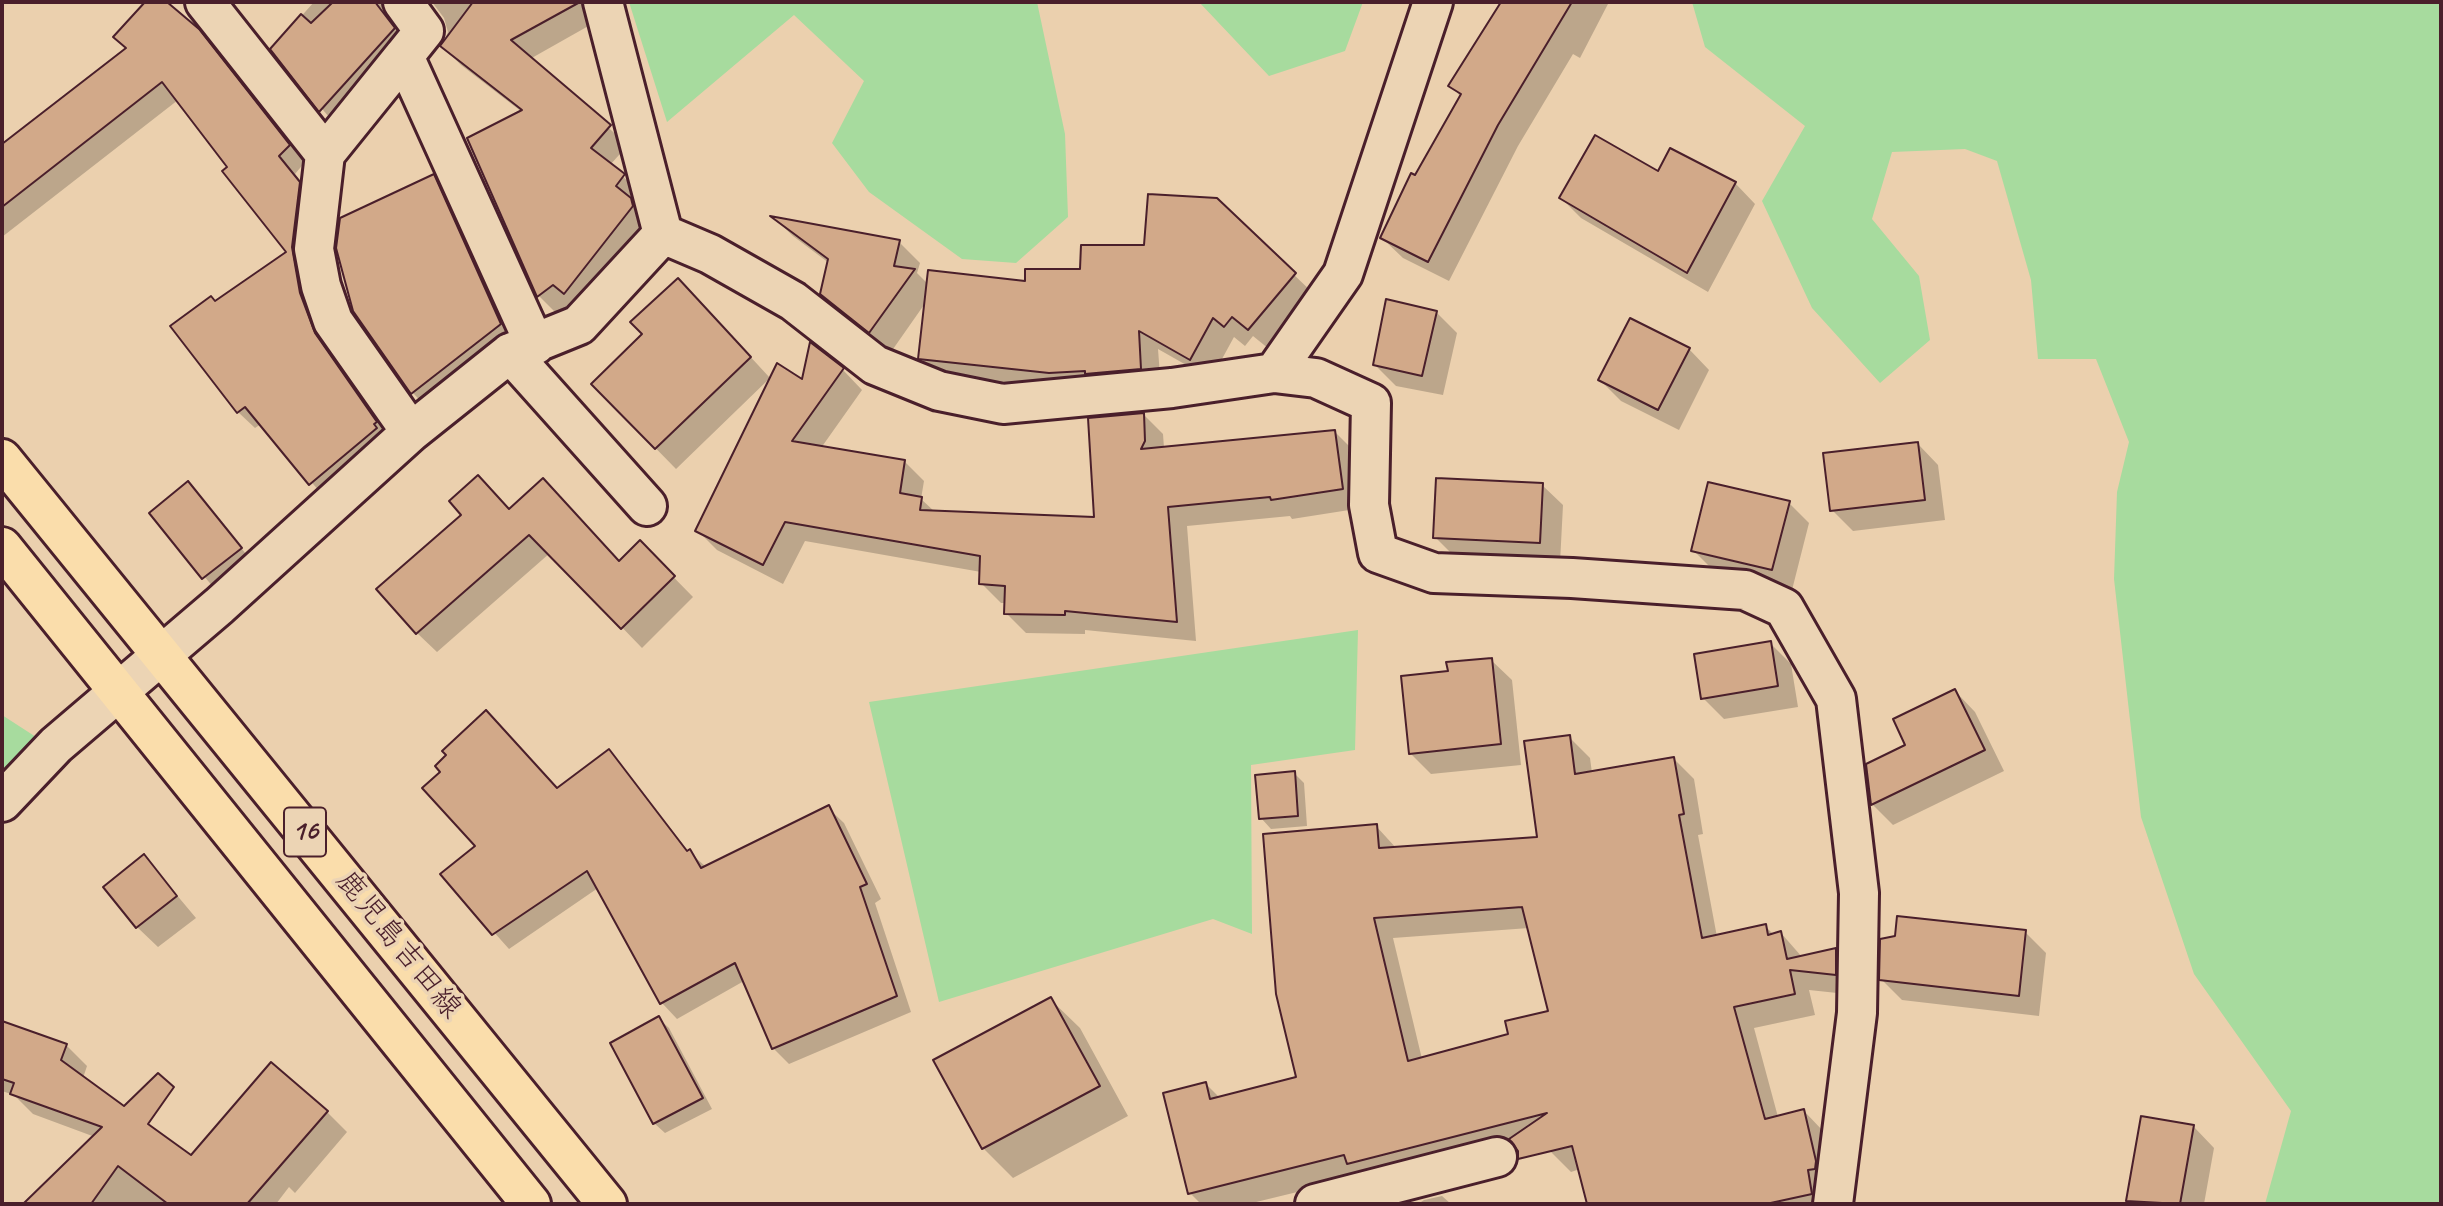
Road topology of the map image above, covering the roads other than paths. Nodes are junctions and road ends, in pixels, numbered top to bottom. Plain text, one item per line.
1 (205, 2) edge
2 (403, 2) edge
3 (603, 2) edge
4 (1433, 2) edge
5 (404, 56) junction
6 (324, 154) junction
7 (663, 234) junction
8 (522, 349) junction
9 (1274, 373) junction
10 (411, 432) junction
11 (2, 459) edge
12 (646, 506) dead end
13 (2, 547) edge
14 (162, 654) junction
15 (118, 692) junction
16 (2, 802) edge
17 (1497, 1157) dead end
18 (531, 1204) edge
19 (607, 1204) edge
20 (1315, 1204) edge
21 (1833, 1204) edge

1 - 6 street
2 - 5 street
3 - 7 street
4 - 9 street
5 - 6 street
5 - 8 street
6 - 10 street
7 - 8 street
7 - 9 street
8 - 10 street
8 - 12 street
9 - 21 street
10 - 14 street
11 - 14 main road, 鹿児島吉田線 / 16
13 - 15 main road, 鹿児島吉田線 / 16
14 - 15 street
14 - 19 main road, 鹿児島吉田線 / 16
15 - 16 street
15 - 18 main road, 鹿児島吉田線 / 16
17 - 20 street

